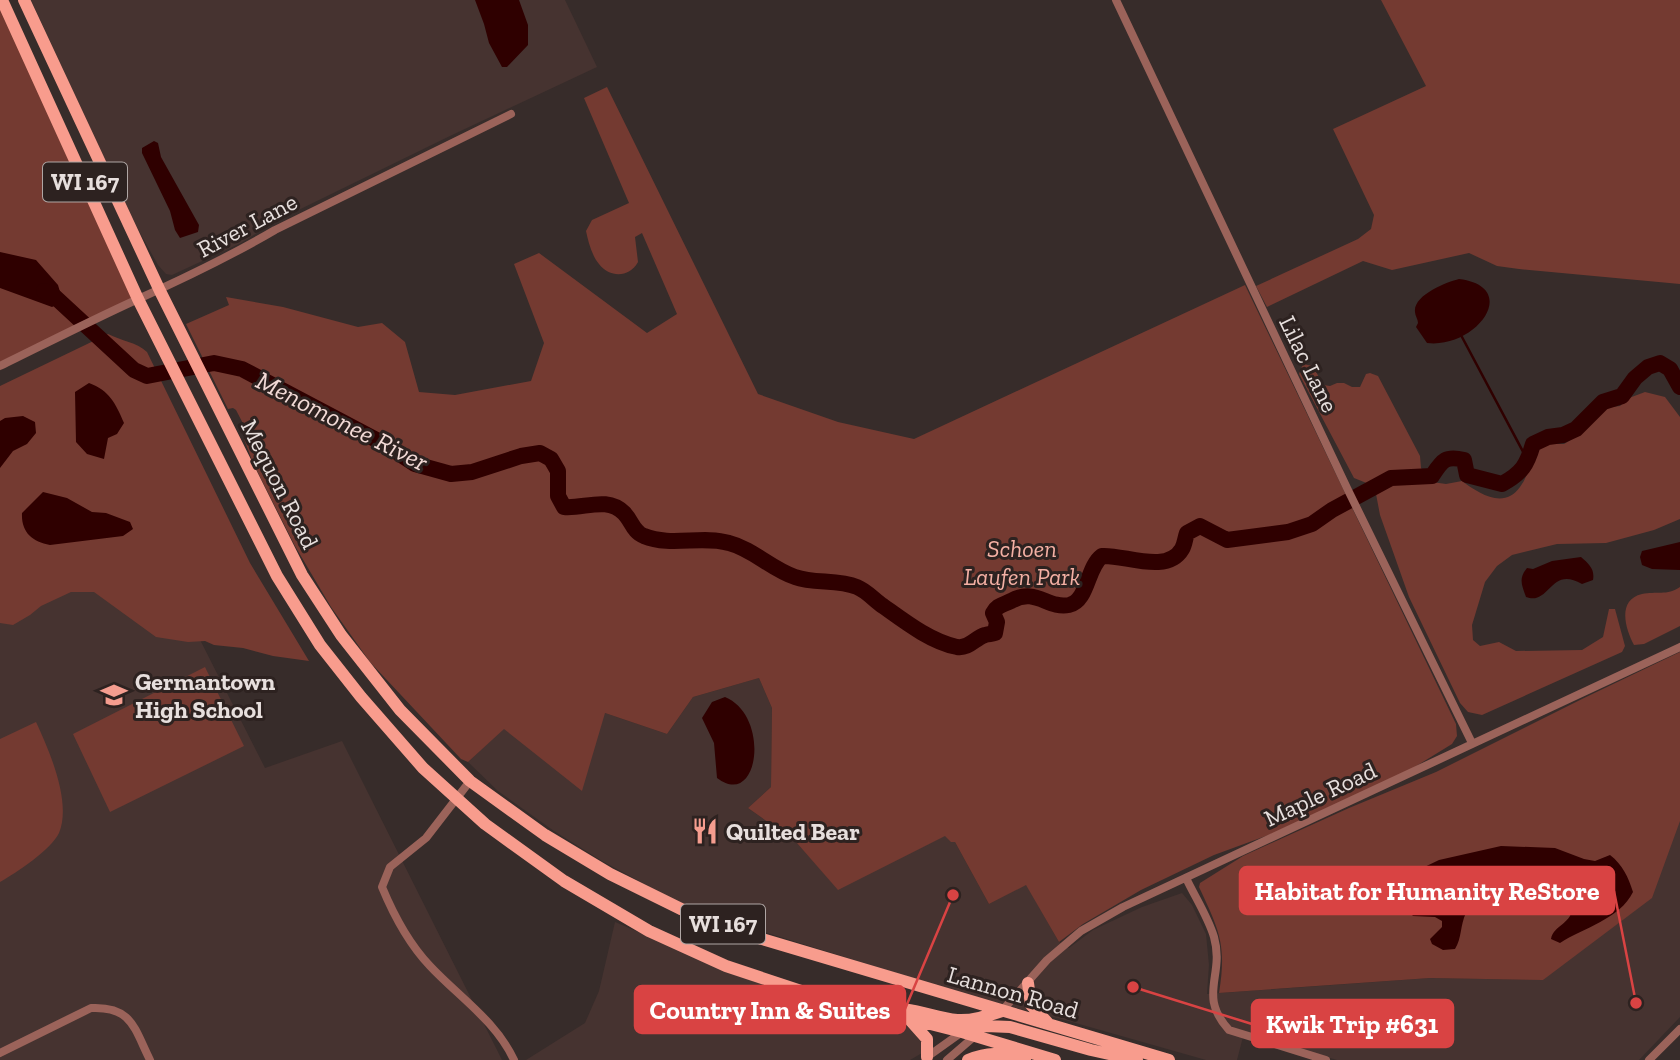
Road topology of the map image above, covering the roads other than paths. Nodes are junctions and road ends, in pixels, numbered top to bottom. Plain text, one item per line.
1 (2, 0) edge
2 (24, 0) edge
3 (1116, 0) edge
4 (512, 114) dead end
5 (87, 135) junction
6 (68, 144) junction
7 (160, 291) junction
8 (138, 299) junction
9 (0, 366) edge
10 (1680, 647) edge
11 (1472, 743) junction
12 (470, 781) junction
13 (458, 799) junction
14 (1186, 878) junction
15 (1028, 983) junction
16 (873, 1010) junction
17 (1002, 1011) junction
18 (910, 1020) junction
19 (986, 1026) junction
20 (1051, 1026) junction
21 (1680, 1029) edge
22 (962, 1032) junction
23 (976, 1036) junction
24 (0, 1053) edge
25 (925, 1058) edge
26 (150, 1060) edge
27 (514, 1060) edge
28 (947, 1060) edge
29 (968, 1060) edge
30 (1025, 1060) edge
31 (1055, 1060) edge
32 (1137, 1060) edge
33 (1169, 1060) edge
34 (1326, 1060) edge
35 (1649, 1060) edge

1 - 6 main road, Mequon Road / WI 167
2 - 5 main road, Mequon Road / WI 167
3 - 11 street, Lilac Lane
4 - 7 street, River Lane
5 - 6 main road
5 - 7 main road, Mequon Road / WI 167
6 - 8 main road, Mequon Road / WI 167
7 - 8 street, River Lane
7 - 12 main road, Mequon Road / WI 167
8 - 9 street, River Lane
8 - 13 main road, Mequon Road / WI 167
10 - 11 street, Maple Road
11 - 14 street, Maple Road
12 - 13 street
12 - 17 main road, Lannon Road / WI 167
13 - 16 main road, WI 167
13 - 27 street
14 - 15 street, Maple Road
14 - 34 street
15 - 17 street, Maple Road
15 - 20 main road
16 - 17 main road
16 - 18 main road, WI 167
17 - 19 street, Maple Road
17 - 20 main road, Lannon Road / WI 167
17 - 22 street, Maple Road
18 - 22 main road, WI 167
18 - 25 main road
19 - 22 main road
19 - 23 street, Maple Road
19 - 32 main road
20 - 33 main road, Lannon Road / WI 167
21 - 35 street
22 - 23 main road, WI 167
22 - 25 street, Maple Road
23 - 28 street, Maple Road
23 - 31 main road, WI 167
24 - 26 street
29 - 30 main road

